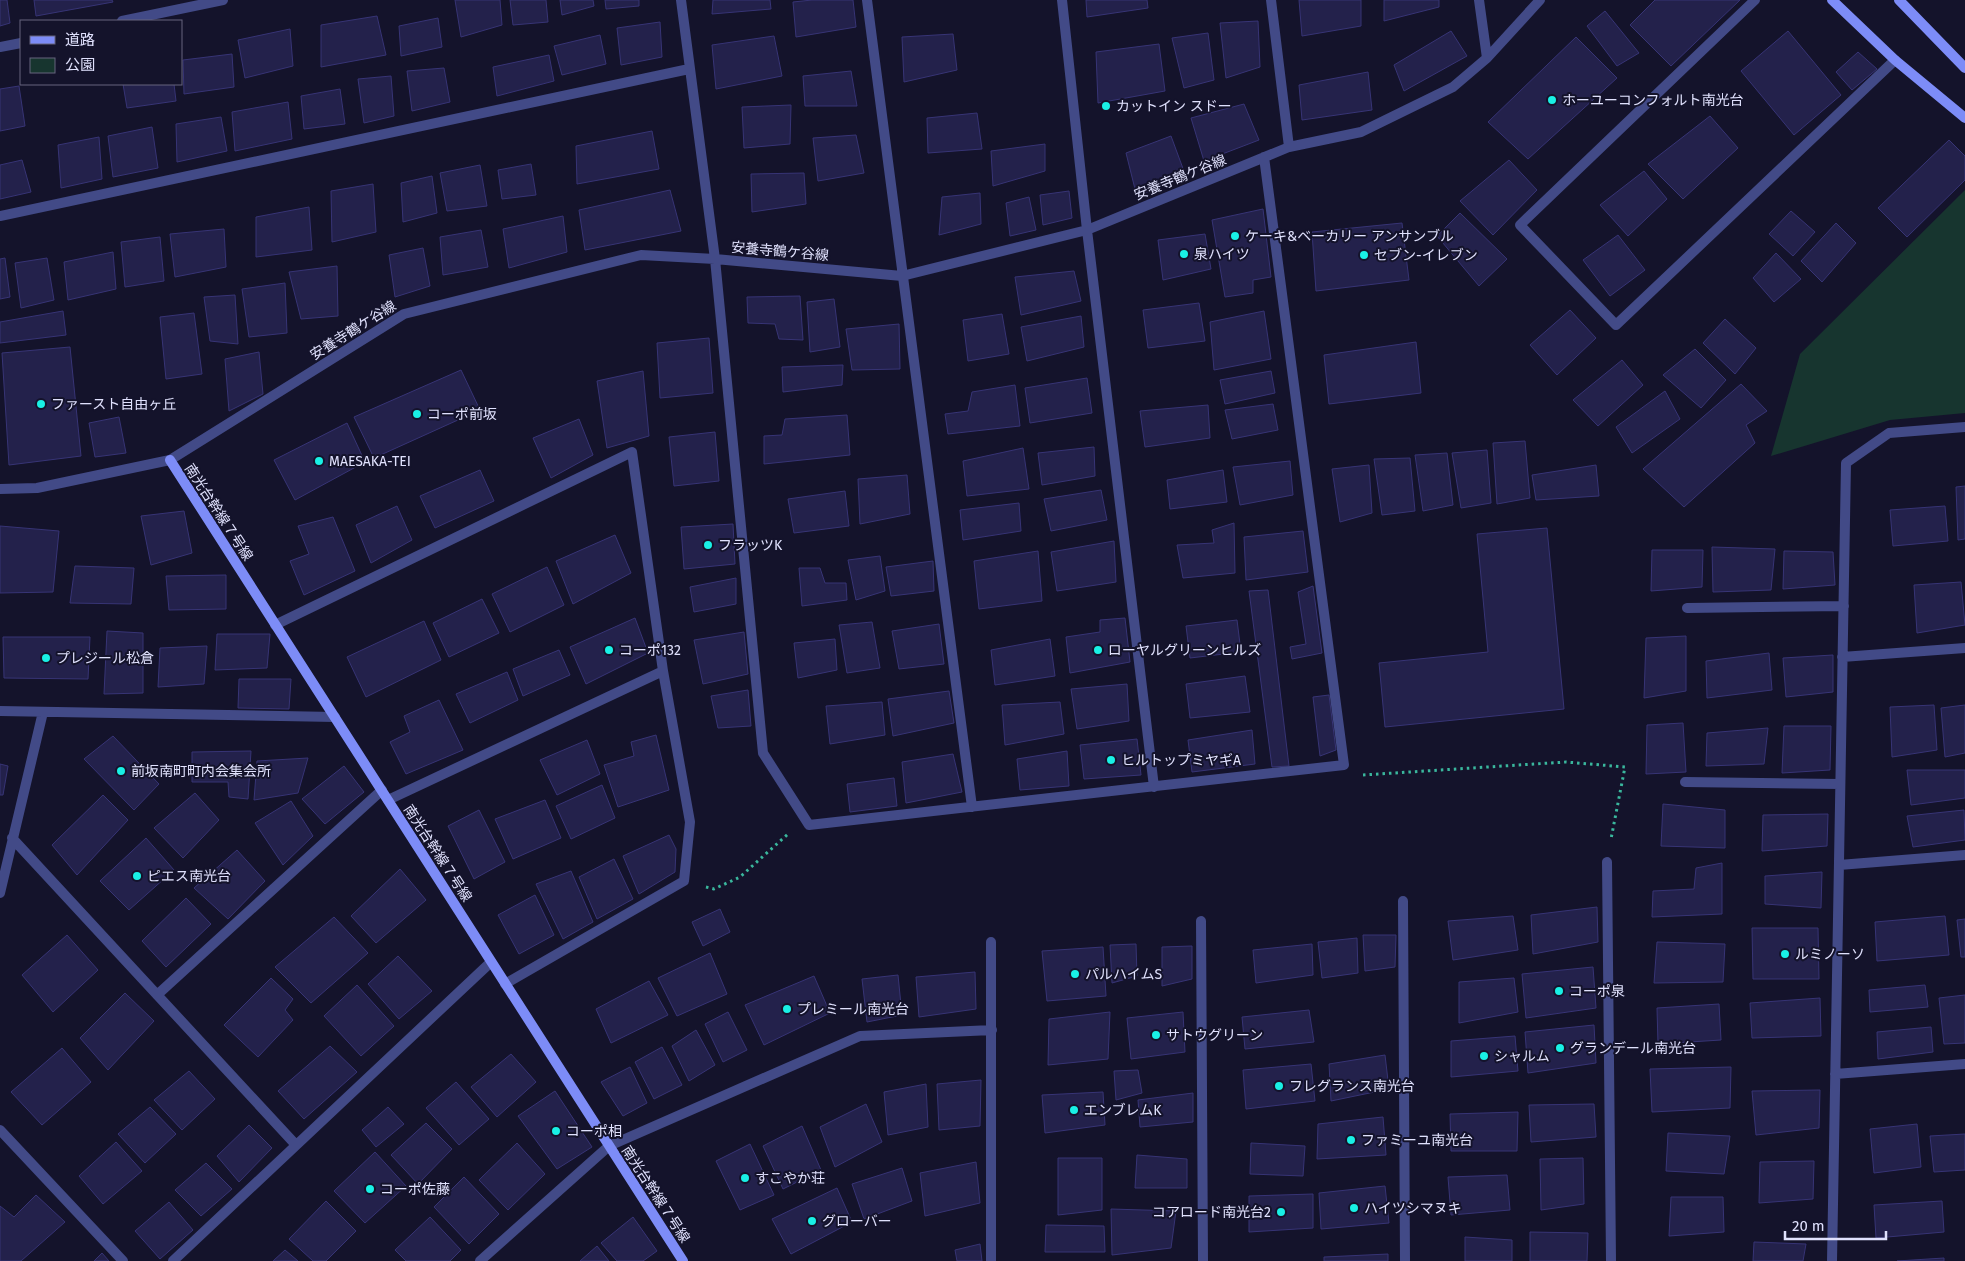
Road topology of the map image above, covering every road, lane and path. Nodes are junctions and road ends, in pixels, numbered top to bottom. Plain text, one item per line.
1 (223, 0) edge
2 (681, 0) edge
3 (867, 0) edge
4 (1062, 0) edge
5 (1271, 0) edge
6 (1479, 0) edge
7 (1540, 0) edge
8 (1755, 0) edge
9 (1832, 0) edge
10 (1899, 0) edge
11 (127, 20) edge
12 (20, 42) edge
13 (0, 47) edge
14 (1487, 58) junction
15 (1895, 60) junction
16 (1965, 68) edge
17 (689, 69) junction
18 (1965, 118) edge
19 (1289, 147) junction
20 (1264, 157) junction
21 (0, 216) edge
22 (1087, 230) junction
23 (715, 259) junction
24 (902, 276) junction
25 (1965, 427) edge
26 (170, 460) junction
27 (0, 489) edge
28 (1844, 606) junction
29 (1687, 608) dead end
30 (276, 625) junction
31 (1965, 648) edge
32 (1842, 657) junction
33 (662, 671) junction
34 (0, 711) edge
35 (43, 712) junction
36 (335, 717) junction
37 (1344, 766) junction
38 (1685, 782) dead end
39 (1840, 784) junction
40 (1154, 787) junction
41 (382, 790) junction
42 (388, 800) junction
43 (972, 807) junction
44 (807, 821) junction
45 (12, 838) junction
46 (1965, 855) edge
47 (1607, 862) joint
48 (1839, 864) junction
49 (684, 881) junction
50 (0, 894) edge
51 (1402, 901) dead end
52 (1201, 921) dead end
53 (991, 942) dead end
54 (491, 962) junction
55 (505, 984) junction
56 (157, 995) junction
57 (992, 1030) junction
58 (1965, 1064) edge
59 (1835, 1074) junction
60 (0, 1130) edge
61 (296, 1145) junction
62 (609, 1146) junction
63 (123, 1261) edge
64 (173, 1261) edge
65 (480, 1261) edge
66 (683, 1261) edge
67 (991, 1261) edge
68 (1203, 1261) edge
69 (1404, 1261) edge
70 (1611, 1261) edge
71 (1832, 1261) edge

1 - 11 street
2 - 17 street
3 - 24 street
4 - 22 street
5 - 19 street
6 - 14 street
7 - 14 street, 安養寺鶴ケ谷線
8 - 15 street
9 - 15 street
10 - 16 street
12 - 13 street
14 - 19 street, 安養寺鶴ケ谷線
15 - 18 street
17 - 21 street
17 - 23 street
19 - 20 street, 安養寺鶴ケ谷線
20 - 22 street, 安養寺鶴ケ谷線
20 - 37 street
22 - 24 street, 安養寺鶴ケ谷線
22 - 40 street
23 - 24 street, 安養寺鶴ケ谷線
23 - 26 street, 安養寺鶴ケ谷線
23 - 44 street
24 - 43 street
25 - 28 street
26 - 27 street, 安養寺鶴ケ谷線
26 - 30 street, 南光台幹線７号線
28 - 29 street
28 - 32 street
30 - 33 street
30 - 36 street, 南光台幹線７号線
31 - 32 street
32 - 39 street
33 - 42 street
33 - 49 street
34 - 35 street
35 - 36 street
35 - 45 street
36 - 41 street, 南光台幹線７号線
37 - 40 street
37 - 47 path
38 - 39 street
39 - 48 street
40 - 43 street
41 - 42 street, 南光台幹線７号線
41 - 56 street
42 - 54 street, 南光台幹線７号線
43 - 44 street
44 - 49 path
45 - 50 street
45 - 56 street
46 - 48 street
47 - 70 street
48 - 59 street
49 - 55 street
51 - 69 street
52 - 68 street
53 - 57 street
54 - 55 street, 南光台幹線７号線
54 - 61 street
55 - 62 street, 南光台幹線７号線
56 - 61 street
57 - 62 street
57 - 67 street
58 - 59 street
59 - 71 street
60 - 63 street
61 - 64 street
62 - 65 street
62 - 66 street, 南光台幹線７号線

